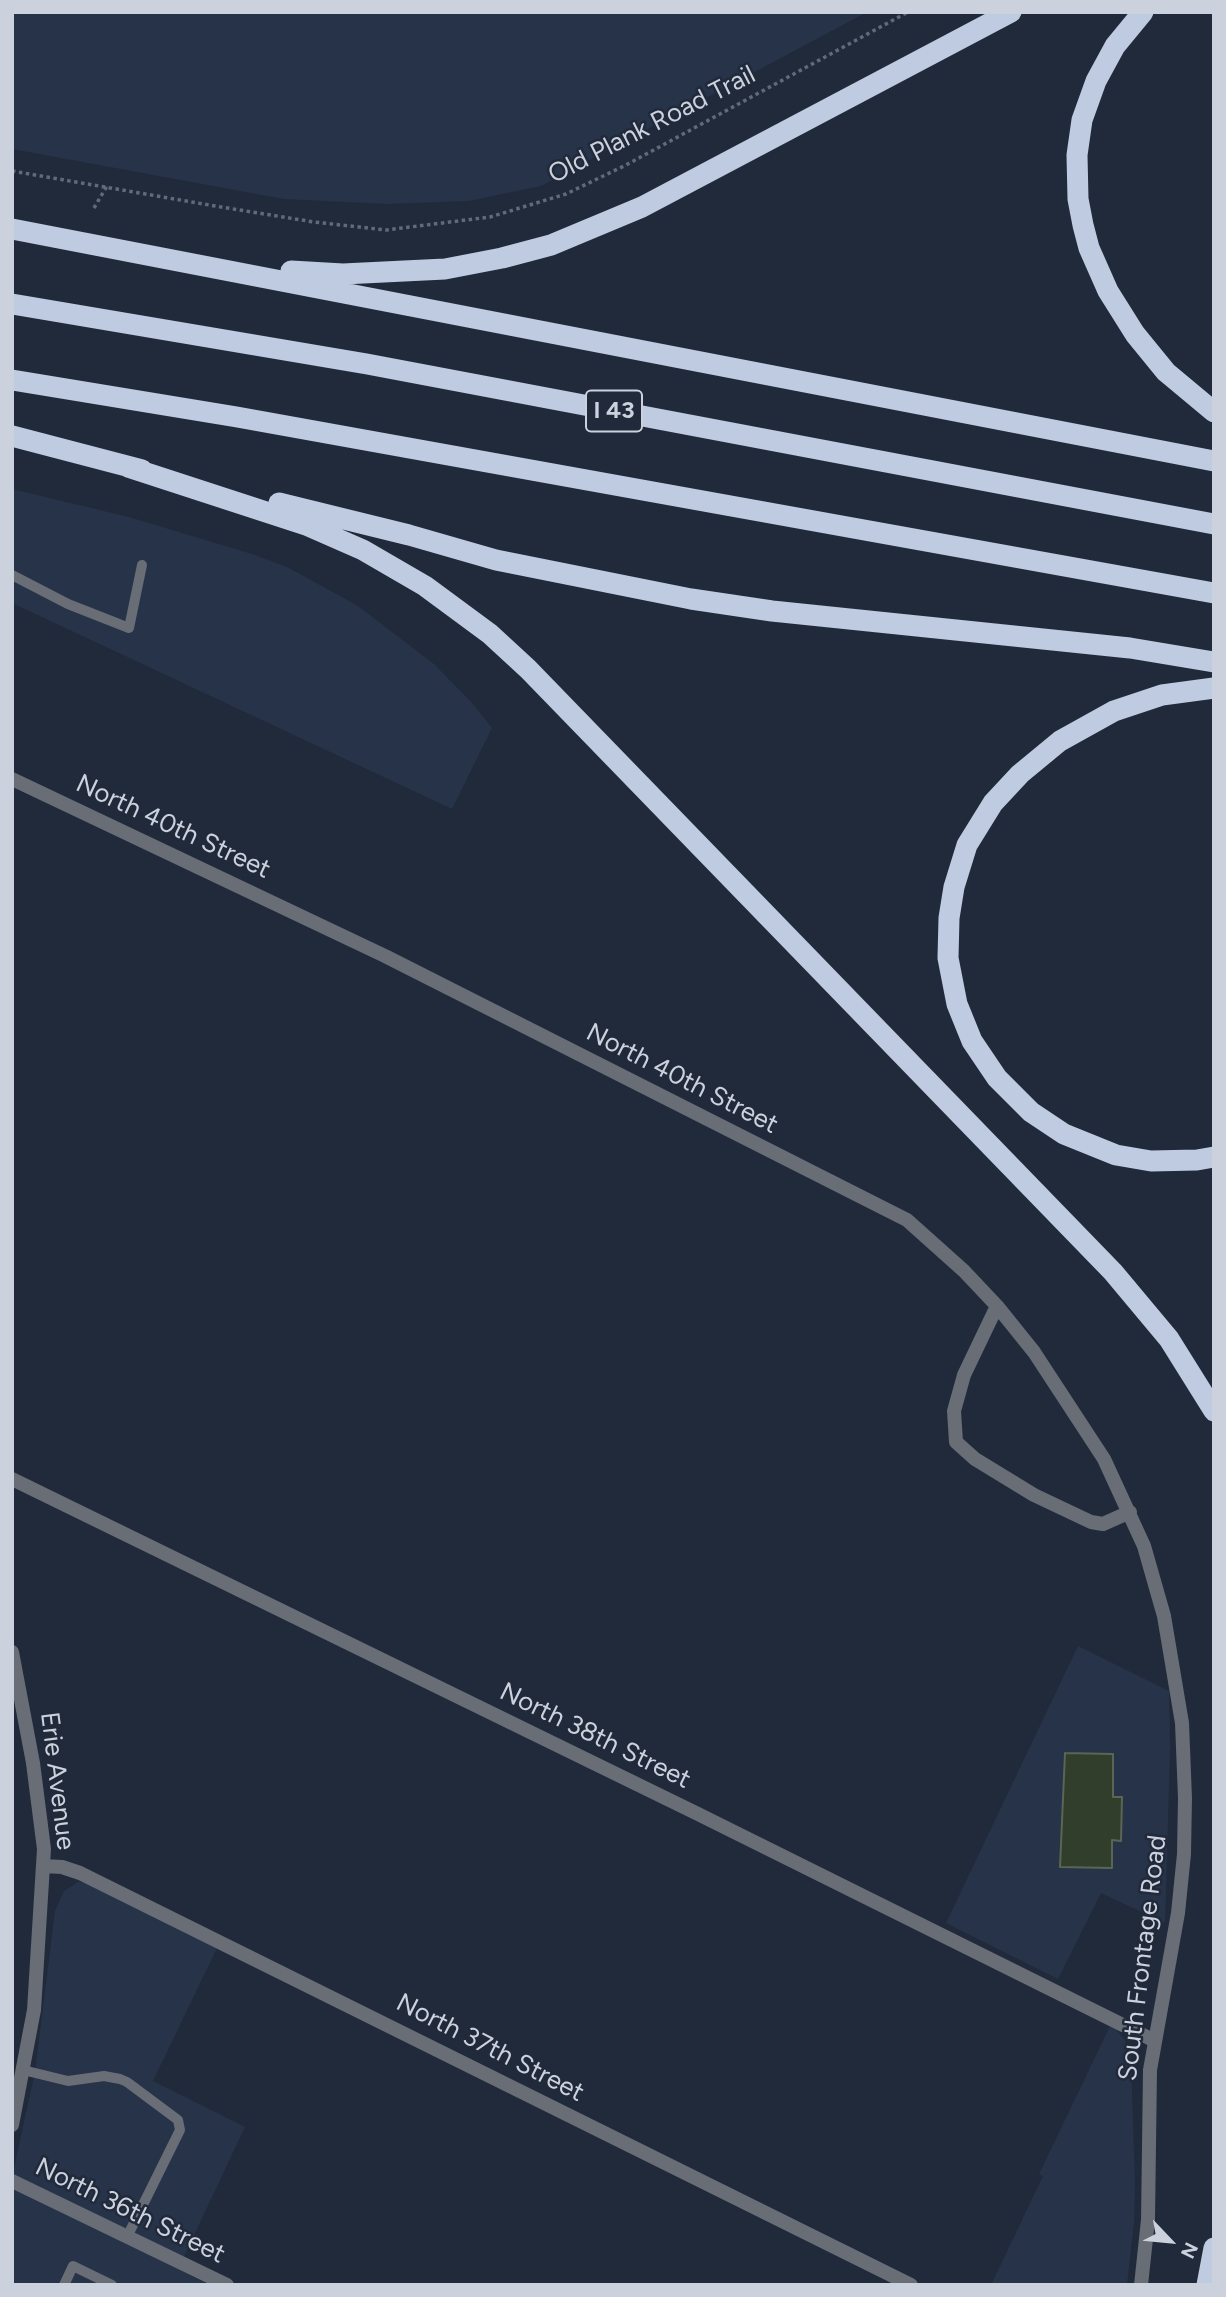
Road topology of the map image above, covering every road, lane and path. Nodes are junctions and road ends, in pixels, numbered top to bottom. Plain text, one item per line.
1 (908, 12) edge
2 (1012, 12) edge
3 (1143, 12) edge
4 (12, 171) edge
5 (107, 186) junction
6 (94, 208) dead end
7 (12, 229) edge
8 (219, 268) junction
9 (12, 304) edge
10 (12, 380) edge
11 (1214, 412) edge
12 (12, 436) edge
13 (1214, 461) edge
14 (128, 467) junction
15 (1214, 524) edge
16 (142, 565) dead end
17 (12, 575) edge
18 (1214, 593) edge
19 (1214, 662) edge
20 (1214, 688) edge
21 (12, 779) edge
22 (1214, 1157) edge
23 (997, 1306) junction
24 (1214, 1411) edge
25 (12, 1479) edge
26 (1130, 1512) junction
27 (12, 1652) edge
28 (15, 1677) edge
29 (43, 1866) junction
30 (1155, 2041) junction
31 (23, 2070) junction
32 (12, 2125) edge
33 (12, 2181) edge
34 (127, 2237) junction
35 (1214, 2248) edge
36 (64, 2285) edge
37 (112, 2285) edge
38 (227, 2285) edge
39 (911, 2285) edge
40 (1140, 2285) edge
41 (1207, 2285) edge

1 - 5 path, Old Plank Road Trail
2 - 8 highway
3 - 11 highway
4 - 5 path, Old Plank Road Trail
5 - 6 path
7 - 8 highway
8 - 13 highway
9 - 15 highway, I 43
10 - 18 highway
12 - 14 highway
14 - 19 highway
14 - 24 highway
16 - 17 lane
20 - 22 highway
21 - 23 street, North 40th Street
23 - 26 street, South Frontage Road
23 - 26 street
25 - 30 street, North 38th Street
26 - 30 street, South Frontage Road
27 - 28 street, Erie Avenue
28 - 29 street, Erie Avenue
29 - 31 street, Erie Avenue
29 - 39 street, North 37th Street
30 - 40 street, South Frontage Road
31 - 32 street, Erie Avenue
31 - 34 lane
33 - 34 street, North 36th Street
34 - 38 street, North 36th Street
35 - 41 highway
36 - 37 lane

